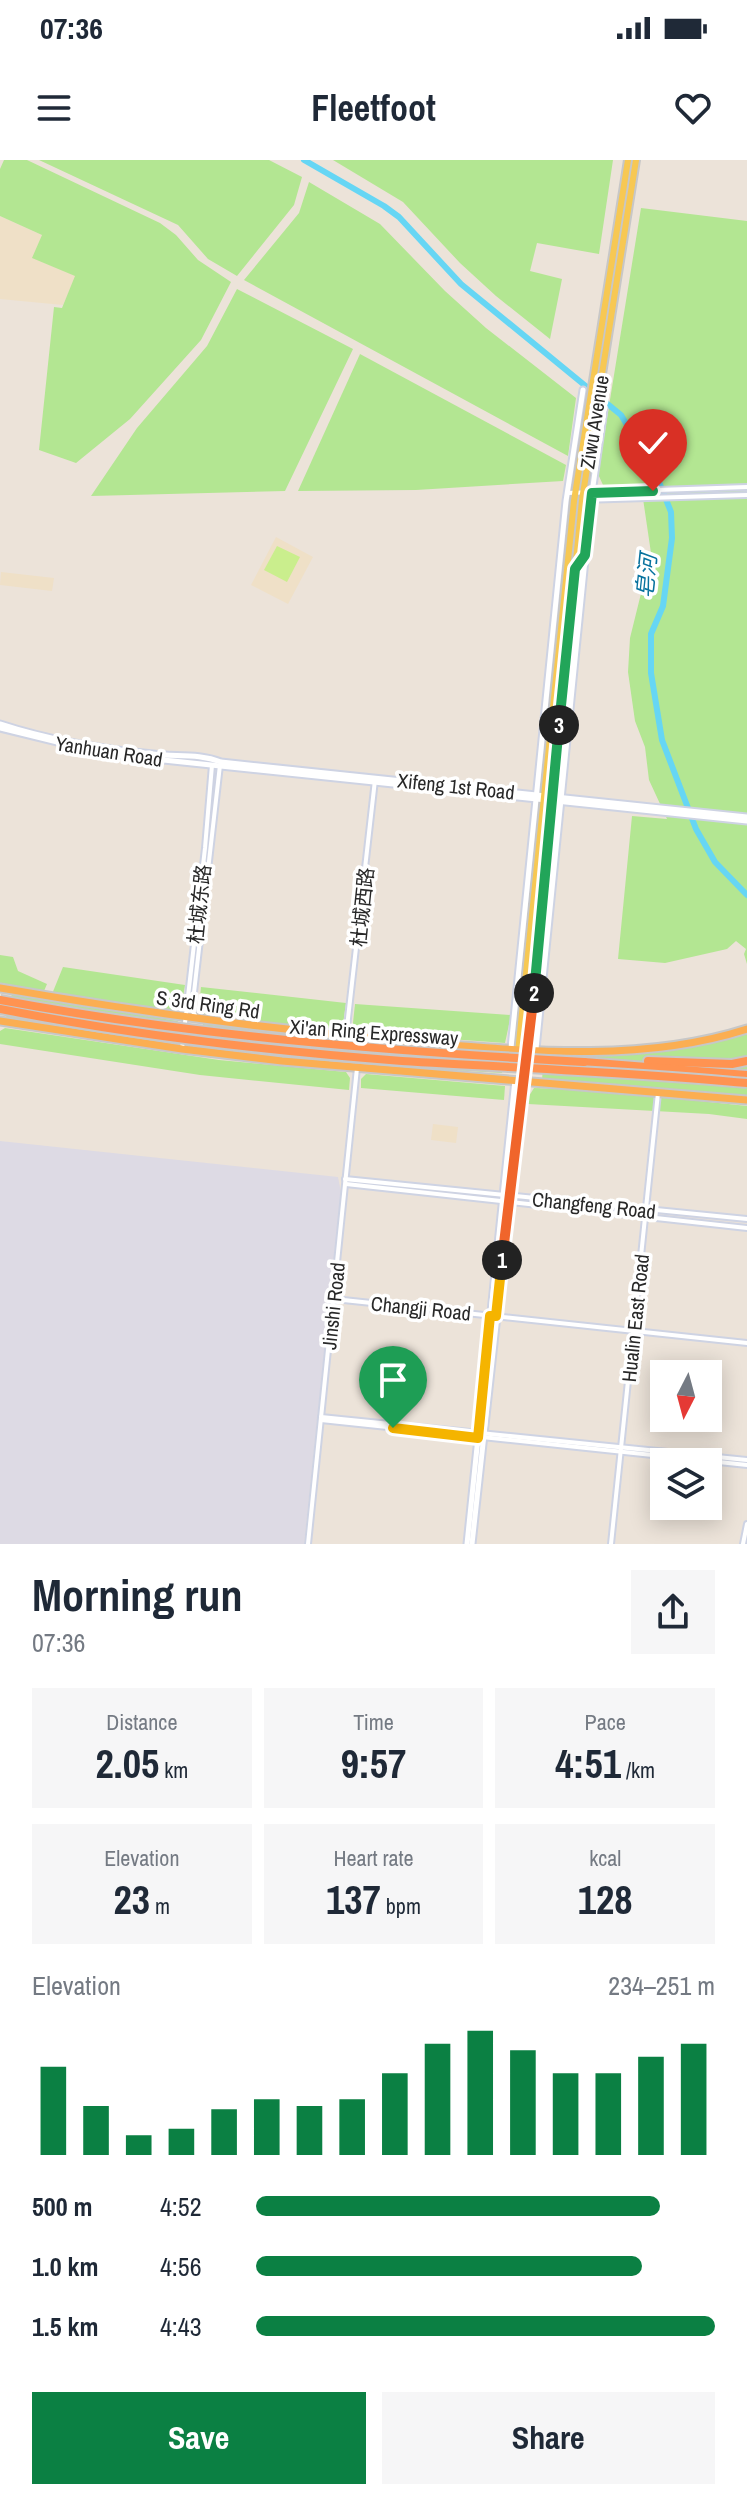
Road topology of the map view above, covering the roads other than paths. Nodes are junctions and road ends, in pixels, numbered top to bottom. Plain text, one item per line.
1 (628, 160) edge
2 (636, 160) edge
3 (583, 390) dead end
4 (747, 487) edge
5 (747, 495) edge
6 (587, 496) junction
7 (570, 497) junction
8 (585, 555) junction
9 (567, 568) junction
10 (575, 569) junction
11 (0, 726) edge
12 (212, 761) junction
13 (220, 764) junction
14 (375, 779) junction
15 (544, 797) junction
16 (560, 799) junction
17 (747, 819) edge
18 (1, 988) edge
19 (0, 1001) edge
20 (0, 1009) edge
21 (184, 1017) junction
22 (197, 1019) junction
23 (0, 1021) edge
24 (747, 1029) edge
25 (346, 1036) junction
26 (515, 1048) junction
27 (182, 1049) junction
28 (532, 1049) junction
29 (747, 1061) edge
30 (584, 1062) junction
31 (357, 1068) junction
32 (747, 1075) edge
33 (515, 1079) junction
34 (525, 1082) junction
35 (747, 1083) edge
36 (659, 1091) junction
37 (747, 1100) edge
38 (346, 1182) junction
39 (506, 1198) junction
40 (646, 1213) junction
41 (747, 1219) edge
42 (747, 1228) edge
43 (334, 1299) junction
44 (493, 1316) junction
45 (634, 1331) junction
46 (747, 1343) edge
47 (321, 1418) junction
48 (481, 1435) junction
49 (621, 1449) junction
50 (747, 1463) edge
51 (747, 1524) edge
52 (308, 1544) edge
53 (470, 1544) edge
54 (611, 1544) edge
55 (743, 1544) edge

1 - 7 main road, Ziwu Avenue
2 - 6 main road, Ziwu Avenue
3 - 7 main road
4 - 6 street
5 - 6 street
6 - 7 street
6 - 8 main road
6 - 10 main road, Ziwu Avenue
7 - 9 main road, Ziwu Avenue
7 - 15 main road
8 - 10 main road
8 - 16 main road
9 - 10 main road
9 - 15 main road, Ziwu Avenue
10 - 15 main road, Ziwu Avenue
11 - 12 main road, Yanhuan Road
12 - 13 main road, Yanhuan Road
12 - 21 street, 杜城东路
13 - 14 main road, Xifeng 1st Road
13 - 22 street, 杜城东路
14 - 15 main road, Xifeng 1st Road
14 - 25 street, 杜城西路
15 - 16 main road, Xifeng 1st Road
15 - 26 main road, Ziwu Avenue
15 - 28 main road, Ziwu Avenue
16 - 17 main road, Xifeng 1st Road
16 - 28 main road
18 - 19 main road
18 - 21 highway, S 3rd Ring Rd
19 - 30 highway, Xi'an Ring Expressway, bridge
20 - 35 highway, Xi'an Ring Expressway, bridge
21 - 22 highway, S 3rd Ring Rd
21 - 27 street, 杜城东路
22 - 25 highway, S 3rd Ring Rd
23 - 27 highway
24 - 28 highway, S 3rd Ring Rd
25 - 26 highway, S 3rd Ring Rd
26 - 28 highway, S 3rd Ring Rd
26 - 33 main road, Ziwu Avenue
27 - 31 highway
28 - 34 main road, Ziwu Avenue
29 - 30 highway
30 - 32 highway, Xi'an Ring Expressway
31 - 33 highway
31 - 38 street, Jinshi Road
33 - 34 highway
33 - 39 main road, Ziwu Avenue
34 - 36 highway
34 - 39 main road, Ziwu Avenue
36 - 37 highway
36 - 40 street, Hualin East Road
38 - 39 street, Changfeng Road
38 - 43 street, Jinshi Road
39 - 40 street, Changfeng Road
39 - 44 main road, Ziwu Avenue
40 - 41 street, Changfeng Road
40 - 42 street, Changfeng Road
40 - 45 street, Hualin East Road
43 - 44 street, Changji Road
43 - 47 street, Jinshi Road
44 - 45 street, Changji Road
44 - 48 main road, Ziwu Avenue
45 - 46 street, Changji Road
45 - 49 street, Hualin East Road
47 - 48 street
47 - 52 street, Jinshi Road
48 - 49 street
48 - 53 main road, Ziwu Avenue
49 - 50 street
49 - 54 street, Hualin East Road
51 - 55 street

